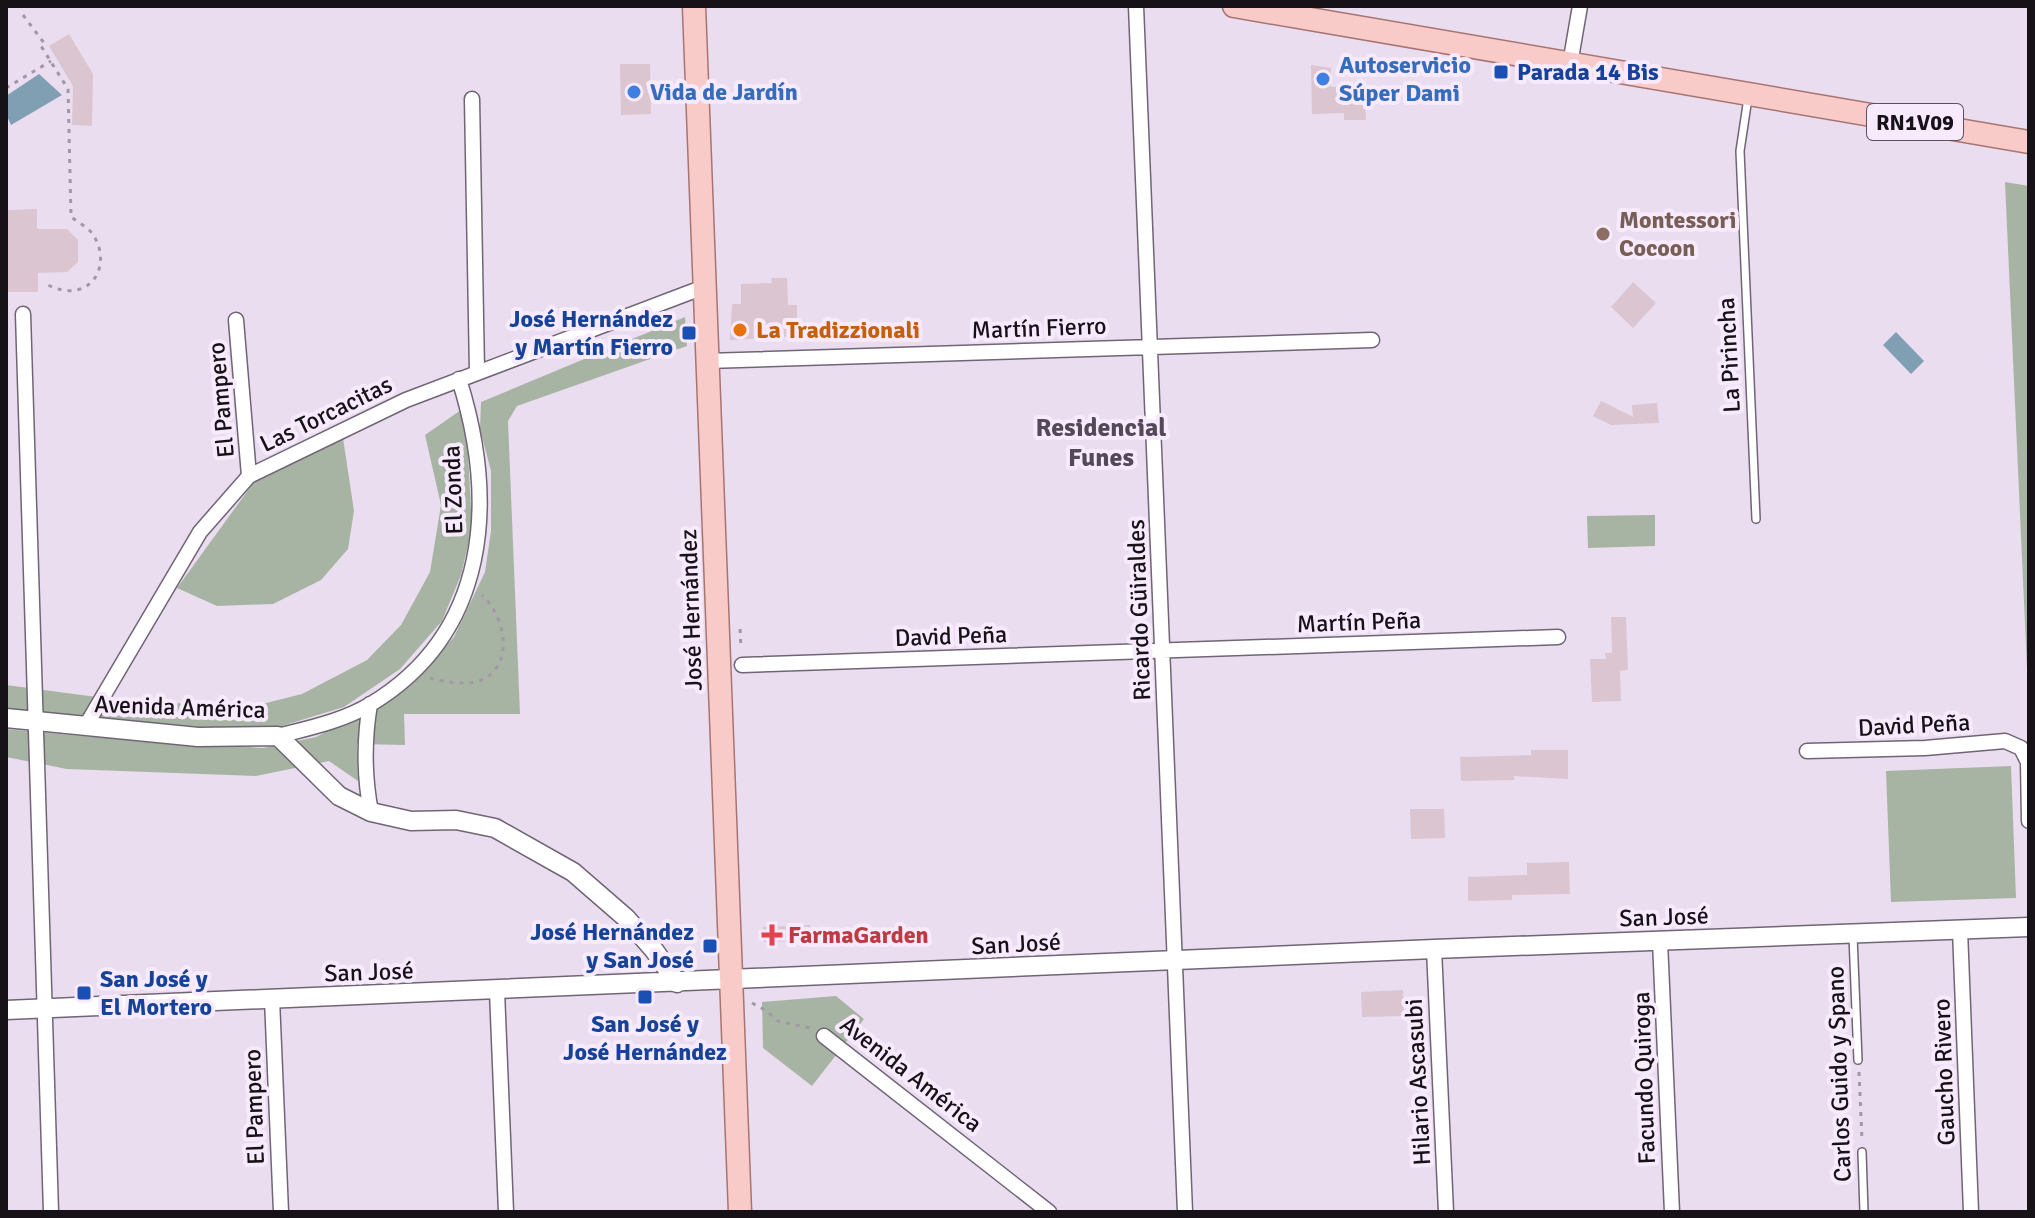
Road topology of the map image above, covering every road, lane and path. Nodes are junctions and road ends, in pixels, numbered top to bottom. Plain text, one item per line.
1 (694, 6) edge
2 (1136, 6) edge
3 (1234, 6) edge
4 (1580, 6) edge
5 (23, 15) dead end
6 (51, 61) junction
7 (1570, 64) junction
8 (6, 88) edge
9 (1748, 94) junction
10 (472, 99) dead end
11 (2029, 142) edge
12 (46, 284) dead end
13 (704, 287) junction
14 (23, 314) dead end
15 (236, 320) dead end
16 (1372, 340) dead end
17 (1150, 347) junction
18 (707, 361) junction
19 (477, 372) junction
20 (459, 379) junction
21 (249, 476) junction
22 (1756, 519) dead end
23 (469, 585) junction
24 (740, 629) dead end
25 (1558, 637) dead end
26 (1162, 650) junction
27 (742, 665) joint
28 (411, 673) junction
29 (370, 704) junction
30 (6, 718) edge
31 (34, 722) junction
32 (85, 727) junction
33 (278, 736) junction
34 (1807, 751) dead end
35 (371, 812) junction
36 (2029, 821) edge
37 (2029, 927) edge
38 (1960, 930) junction
39 (1853, 934) junction
40 (1660, 941) junction
41 (1434, 949) junction
42 (1175, 961) junction
43 (677, 983) junction
44 (732, 990) junction
45 (497, 991) junction
46 (272, 999) junction
47 (44, 1009) junction
48 (6, 1010) edge
49 (824, 1036) joint
50 (1858, 1060) joint
51 (1862, 1152) joint
52 (51, 1212) edge
53 (281, 1212) edge
54 (506, 1212) edge
55 (740, 1212) edge
56 (1049, 1212) edge
57 (1185, 1212) edge
58 (1446, 1212) edge
59 (1672, 1212) edge
60 (1864, 1212) edge
61 (1971, 1212) edge

1 - 13 main road, José Hernández
2 - 17 street, Ricardo Güiraldes
3 - 7 main road, RN1V09
4 - 7 street
5 - 6 path
6 - 8 path
6 - 12 path
7 - 9 main road, RN1V09
9 - 11 main road, RN1V09
9 - 22 lane, La Pirincha
10 - 19 street
13 - 18 main road, José Hernández
13 - 19 street, Las Torcacitas
14 - 31 street
15 - 21 street, El Pampero
16 - 17 street, Martín Fierro
17 - 18 street, Martín Fierro
17 - 26 street, Ricardo Güiraldes
18 - 44 main road, José Hernández
19 - 20 street, Las Torcacitas
20 - 21 street, Las Torcacitas
20 - 23 street, El Zonda
21 - 32 street, Las Torcacitas
23 - 28 street, El Zonda
23 - 28 path
24 - 27 path
25 - 26 street, Martín Peña
26 - 27 street, David Peña
26 - 42 street, Ricardo Güiraldes
28 - 29 street, El Zonda
29 - 33 street, El Zonda
29 - 35 street
30 - 31 street, Avenida América
31 - 32 street, Avenida América
31 - 47 street
32 - 33 street, Avenida América
33 - 35 street, Avenida América
34 - 36 street, David Peña
35 - 43 street, Avenida América
37 - 38 street, San José
38 - 39 street, San José
38 - 61 street, Gaucho Rivero
39 - 40 street, San José
39 - 50 lane, Carlos Guido y Spano
40 - 41 street, San José
40 - 59 street, Facundo Quiroga
41 - 42 street, San José
41 - 58 street, Hilario Ascasubi
42 - 44 street, San José
42 - 57 street, Ricardo Güiraldes
43 - 44 street, San José
43 - 45 street, San José
44 - 49 path, Avenida América
44 - 55 main road, José Hernández
45 - 46 street, San José
45 - 54 street
46 - 47 street, San José
46 - 53 street, El Pampero
47 - 48 street, San José
47 - 52 street
49 - 56 street, Avenida América
50 - 51 path, Carlos Guido y Spano
51 - 60 lane, Carlos Guido y Spano

